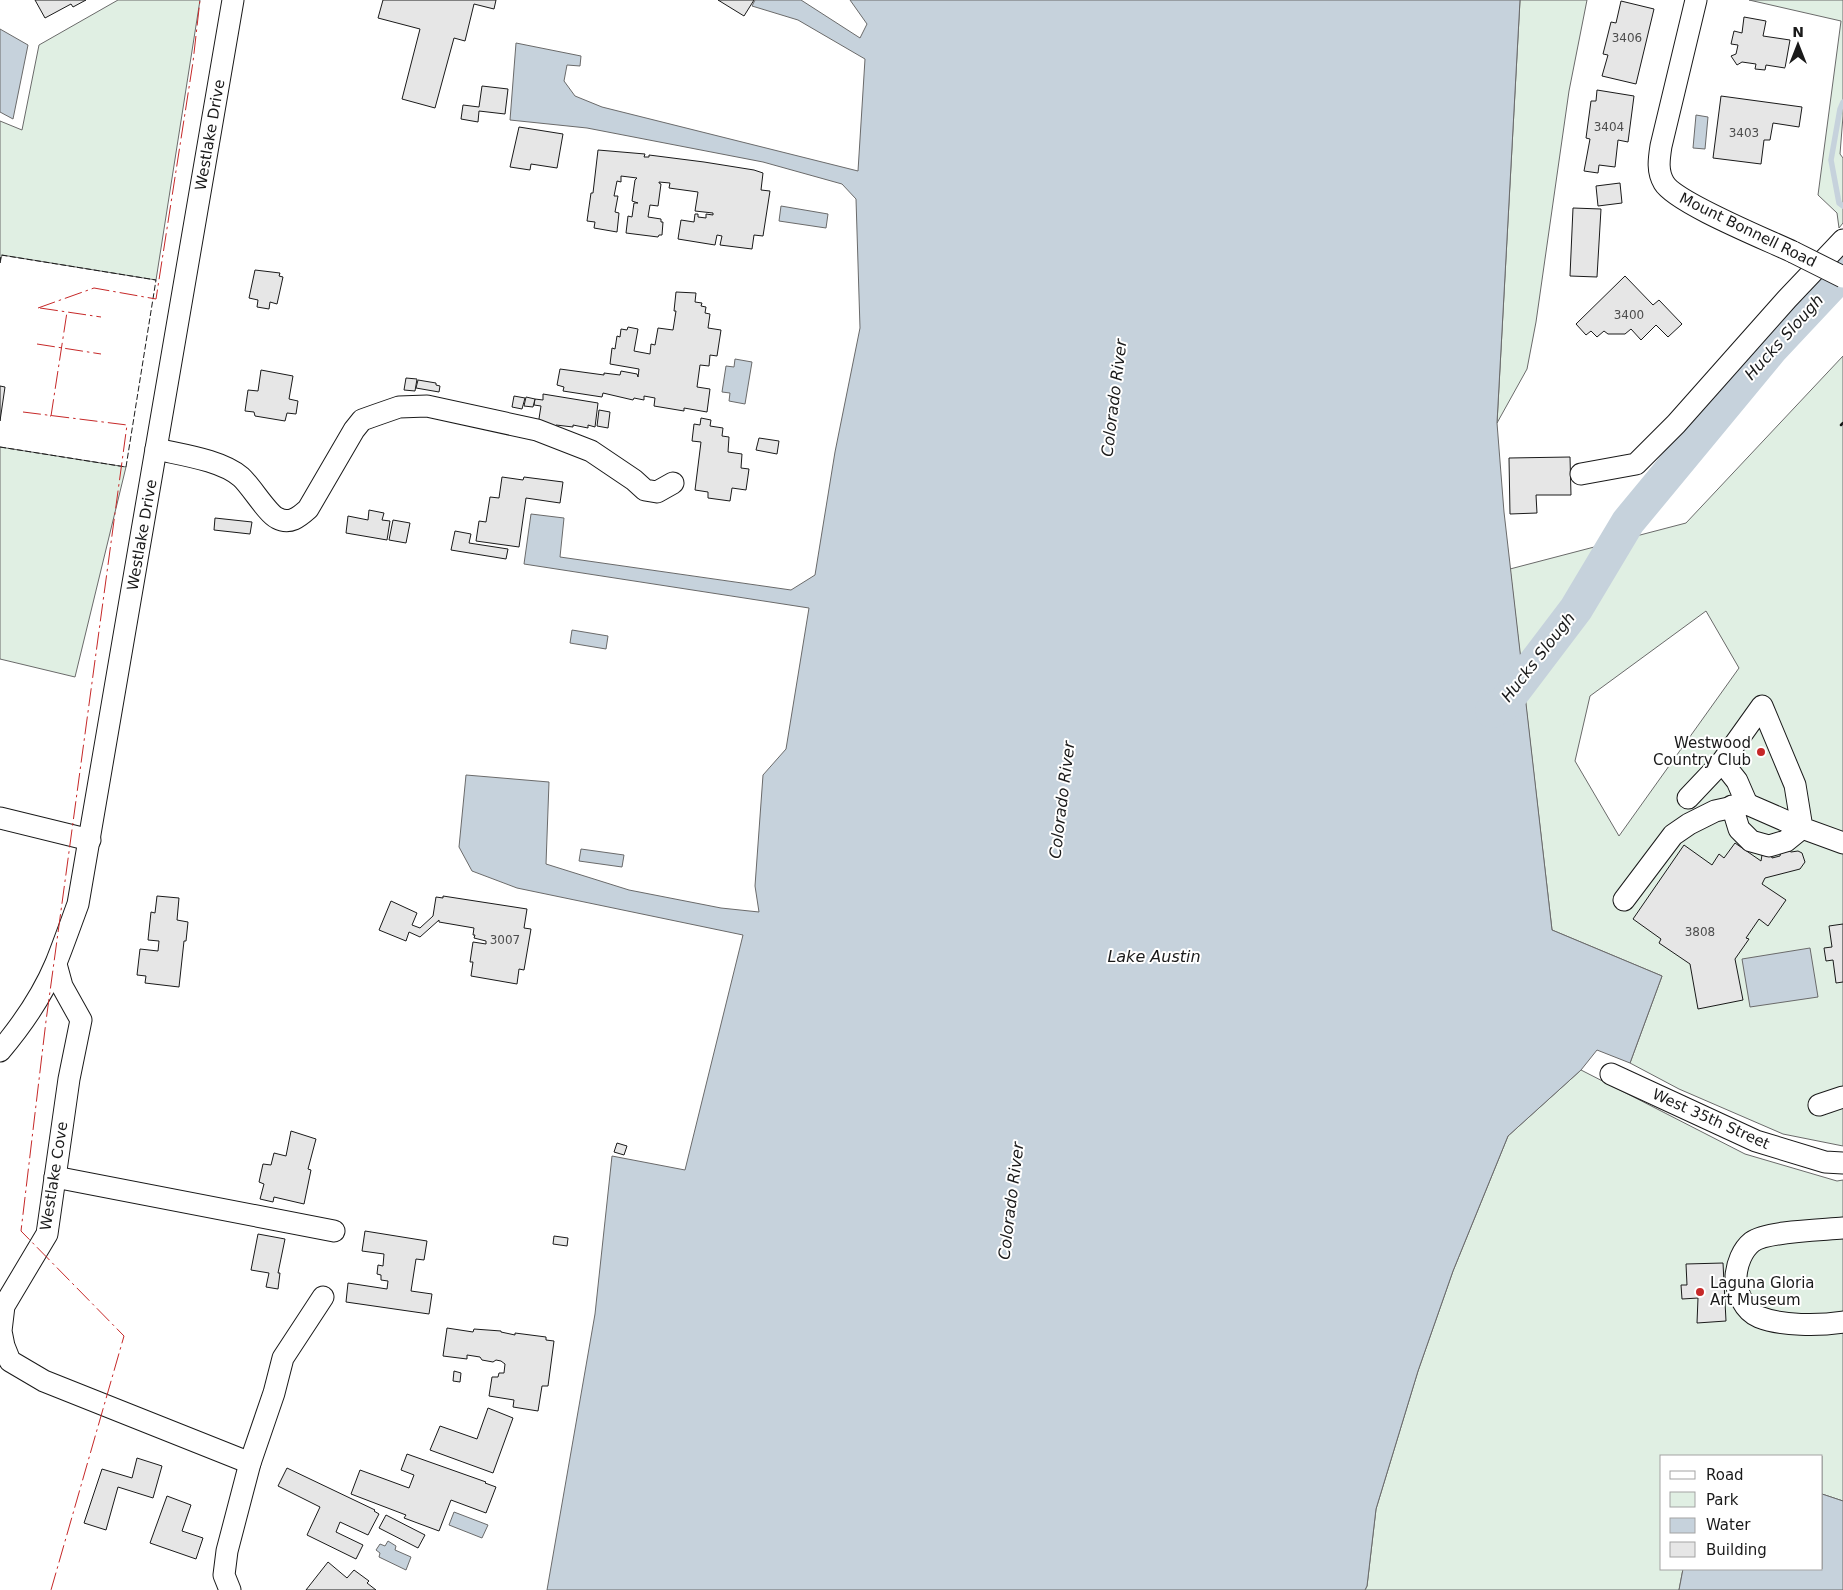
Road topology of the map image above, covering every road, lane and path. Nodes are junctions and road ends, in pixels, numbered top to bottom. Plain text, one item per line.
1 (233, 0) edge
2 (1696, 0) edge
3 (1843, 240) edge
4 (1843, 277) edge
5 (156, 449) junction
6 (1581, 474) dead end
7 (673, 484) dead end
8 (1722, 762) junction
9 (1688, 798) dead end
10 (1740, 805) junction
11 (0, 818) edge
12 (1802, 828) junction
13 (90, 840) junction
14 (1843, 843) edge
15 (1624, 900) dead end
16 (56, 964) junction
17 (4, 1040) edge
18 (1611, 1074) dead end
19 (1843, 1098) edge
20 (1819, 1105) dead end
21 (1843, 1163) edge
22 (55, 1177) junction
23 (1843, 1228) edge
24 (334, 1231) dead end
25 (323, 1297) dead end
26 (1843, 1322) edge
27 (250, 1463) junction
28 (230, 1590) edge

1 - 5 street, Westlake Drive
2 - 4 street, Mount Bonnell Road, bridge
3 - 6 street
5 - 7 street
5 - 13 street, Westlake Drive
8 - 9 street
8 - 10 street
8 - 12 street
10 - 12 street
10 - 12 street
10 - 15 street
11 - 13 street
12 - 14 street
13 - 16 street, Westlake Drive
16 - 17 street, Westlake Drive
16 - 22 street, Westlake Cove
18 - 21 street, West 35th Street
19 - 20 street
22 - 24 street
22 - 27 street, Westlake Cove
23 - 26 street
25 - 27 street
27 - 28 street

